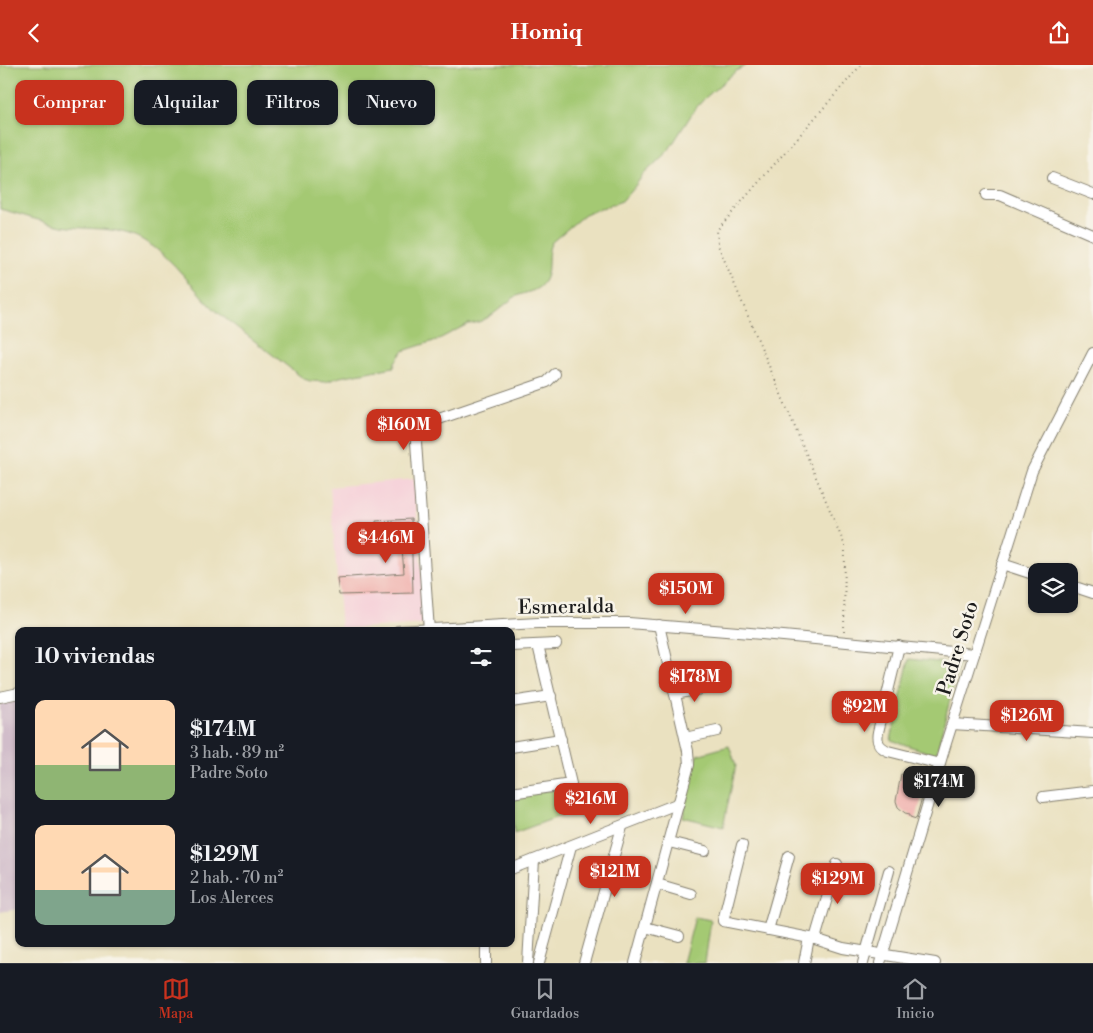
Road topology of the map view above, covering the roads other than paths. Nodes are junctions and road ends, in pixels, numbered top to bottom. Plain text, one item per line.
1 (1052, 178) dead end
2 (1093, 194) edge
3 (986, 195) dead end
4 (1093, 235) edge
5 (1093, 353) edge
6 (555, 374) dead end
7 (1002, 564) junction
8 (1028, 572) edge
9 (1078, 588) edge
10 (1093, 593) edge
11 (659, 625) junction
12 (429, 627) edge
13 (481, 627) edge
14 (556, 644) dead end
15 (538, 645) junction
16 (515, 646) edge
17 (899, 646) junction
18 (974, 654) junction
19 (710, 687) dead end
20 (15, 694) edge
21 (675, 694) junction
22 (551, 696) junction
23 (0, 697) edge
24 (515, 701) edge
25 (952, 725) junction
26 (717, 731) dead end
27 (1093, 733) edge
28 (685, 738) junction
29 (561, 739) junction
30 (515, 746) edge
31 (940, 763) junction
32 (1093, 791) edge
33 (515, 792) edge
34 (1043, 797) dead end
35 (679, 803) junction
36 (622, 827) junction
37 (669, 842) junction
38 (742, 845) dead end
39 (571, 846) junction
40 (705, 851) dead end
41 (789, 856) dead end
42 (534, 860) junction
43 (837, 864) dead end
44 (515, 867) edge
45 (889, 871) dead end
46 (657, 884) junction
47 (691, 893) dead end
48 (645, 927) junction
49 (768, 930) junction
50 (679, 936) dead end
51 (812, 939) junction
52 (486, 947) edge
53 (866, 951) junction
54 (881, 959) edge
55 (486, 963) edge
56 (528, 963) edge
57 (539, 963) edge
58 (584, 963) edge
59 (635, 963) edge
60 (804, 963) edge
61 (862, 963) edge
62 (935, 963) edge

1 - 2 street
3 - 4 street
5 - 7 street, Padre Soto
6 - 12 street
7 - 8 street
7 - 18 street, Padre Soto
9 - 10 street
11 - 13 street, Esmeralda
11 - 17 street, Esmeralda
11 - 21 street
14 - 15 street
15 - 16 street
15 - 22 street
17 - 18 street, Esmeralda
17 - 31 street
18 - 25 street, Padre Soto
19 - 21 street
20 - 23 street
21 - 28 street
22 - 24 street
22 - 29 street
25 - 27 street
25 - 31 street, Padre Soto
26 - 28 street
28 - 35 street
29 - 30 street
29 - 33 street
31 - 54 street, Padre Soto
32 - 34 street
35 - 36 street
35 - 37 street
36 - 39 street
36 - 58 street
37 - 40 street
37 - 46 street
38 - 49 street
39 - 42 street
39 - 57 street
41 - 49 street
42 - 44 street
42 - 56 street
43 - 51 street
45 - 53 street
46 - 47 street
46 - 48 street
48 - 50 street
48 - 59 street
49 - 51 street
51 - 53 street
51 - 60 street
52 - 55 street
53 - 54 street
53 - 61 street
54 - 62 street

